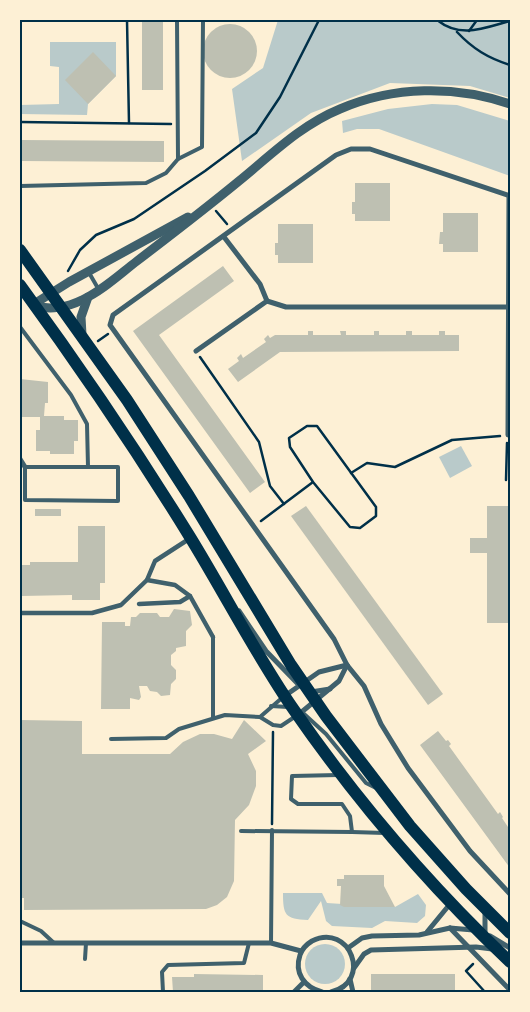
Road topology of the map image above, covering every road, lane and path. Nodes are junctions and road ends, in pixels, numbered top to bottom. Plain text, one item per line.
1 (127, 20) edge
2 (177, 20) edge
3 (203, 20) edge
4 (320, 20) edge
5 (437, 20) edge
6 (477, 20) edge
7 (510, 20) edge
8 (456, 30) junction
9 (468, 32) junction
10 (510, 66) edge
11 (510, 104) edge
12 (20, 122) edge
13 (129, 123) junction
14 (178, 124) junction
15 (178, 159) junction
16 (20, 186) edge
17 (510, 196) edge
18 (211, 204) junction
19 (233, 231) junction
20 (224, 237) junction
21 (20, 250) edge
22 (88, 271) junction
23 (20, 286) edge
24 (57, 289) junction
25 (99, 290) junction
26 (88, 297) junction
27 (267, 302) junction
28 (34, 304) junction
29 (62, 306) junction
30 (508, 307) junction
31 (20, 327) edge
32 (113, 330) junction
33 (82, 335) junction
34 (90, 346) junction
35 (196, 351) joint
36 (508, 435) junction
37 (20, 459) edge
38 (25, 467) junction
39 (88, 467) junction
40 (351, 473) junction
41 (506, 480) dead end
42 (313, 482) junction
43 (284, 504) junction
44 (254, 526) junction
45 (191, 538) junction
46 (147, 580) junction
47 (190, 596) junction
48 (227, 598) junction
49 (139, 604) dead end
50 (20, 613) edge
51 (213, 637) joint
52 (347, 665) junction
53 (330, 689) junction
54 (307, 690) junction
55 (285, 696) junction
56 (272, 706) junction
57 (297, 711) junction
58 (260, 717) junction
59 (213, 718) junction
60 (273, 725) junction
61 (111, 739) dead end
62 (342, 774) junction
63 (387, 794) junction
64 (272, 830) junction
65 (241, 831) dead end
66 (352, 832) junction
67 (388, 833) junction
68 (510, 894) edge
69 (479, 902) junction
70 (450, 904) junction
71 (20, 922) edge
72 (450, 928) junction
73 (510, 933) edge
74 (424, 934) junction
75 (481, 938) junction
76 (20, 943) edge
77 (54, 943) junction
78 (86, 943) junction
79 (249, 943) junction
80 (271, 943) junction
81 (467, 947) junction
82 (348, 948) junction
83 (504, 949) edge
84 (301, 951) junction
85 (86, 959) dead end
86 (510, 962) edge
87 (483, 963) junction
88 (354, 968) junction
89 (350, 979) junction
90 (304, 982) junction
91 (510, 990) edge
92 (163, 992) edge
93 (294, 992) edge
94 (322, 992) edge
95 (331, 992) edge
96 (352, 992) edge
97 (485, 992) edge

1 - 13 path
2 - 14 lane
3 - 15 lane
4 - 24 path
5 - 8 path
6 - 9 path
7 - 9 path
8 - 9 path
8 - 10 path
11 - 18 street
12 - 13 path
13 - 14 path
14 - 15 lane
15 - 16 lane
17 - 19 street
17 - 30 street
18 - 19 path
18 - 22 street
18 - 25 street
19 - 20 street
20 - 27 street
20 - 32 street
21 - 24 main road
22 - 24 street
22 - 25 lane
23 - 28 main road
24 - 28 street
24 - 29 main road
25 - 26 street
26 - 29 street
26 - 33 street
27 - 30 street
27 - 35 street
28 - 29 street
28 - 45 main road
29 - 33 main road
30 - 36 street
31 - 39 lane
32 - 34 path
32 - 44 street
33 - 34 main road
34 - 54 main road
35 - 43 path
36 - 40 path
36 - 41 path
37 - 38 street
38 - 39 lane
38 - 39 lane
40 - 42 path
40 - 42 path
42 - 43 path
43 - 44 path
44 - 52 street
45 - 46 street
45 - 48 main road
46 - 47 street
46 - 50 street
47 - 49 street
47 - 51 street
48 - 54 street
48 - 55 main road
51 - 59 lane
52 - 53 street
52 - 54 street
52 - 68 street
53 - 54 street
53 - 54 street
54 - 55 street
54 - 57 street
54 - 63 main road
55 - 56 lane
55 - 57 main road
56 - 57 lane
56 - 58 lane
57 - 60 lane
57 - 62 main road
57 - 63 lane
58 - 59 lane
58 - 60 lane
59 - 61 lane
60 - 64 path
62 - 66 lane
62 - 67 main road
63 - 69 main road
64 - 65 lane
64 - 66 lane
64 - 80 lane
66 - 67 lane
67 - 70 main road
69 - 73 main road
69 - 75 street
70 - 74 street
70 - 75 main road
71 - 77 lane
72 - 74 street
72 - 75 street
72 - 81 street
74 - 82 street
75 - 81 street
75 - 83 main road
76 - 77 street
77 - 78 street
78 - 79 street
78 - 85 lane
79 - 80 street
79 - 92 lane
80 - 84 street
81 - 87 street
81 - 88 street
82 - 84 street
82 - 88 street
83 - 86 main road
84 - 90 street
87 - 91 street
87 - 97 path
88 - 89 street
89 - 95 street
89 - 96 street
90 - 93 street
90 - 94 street

